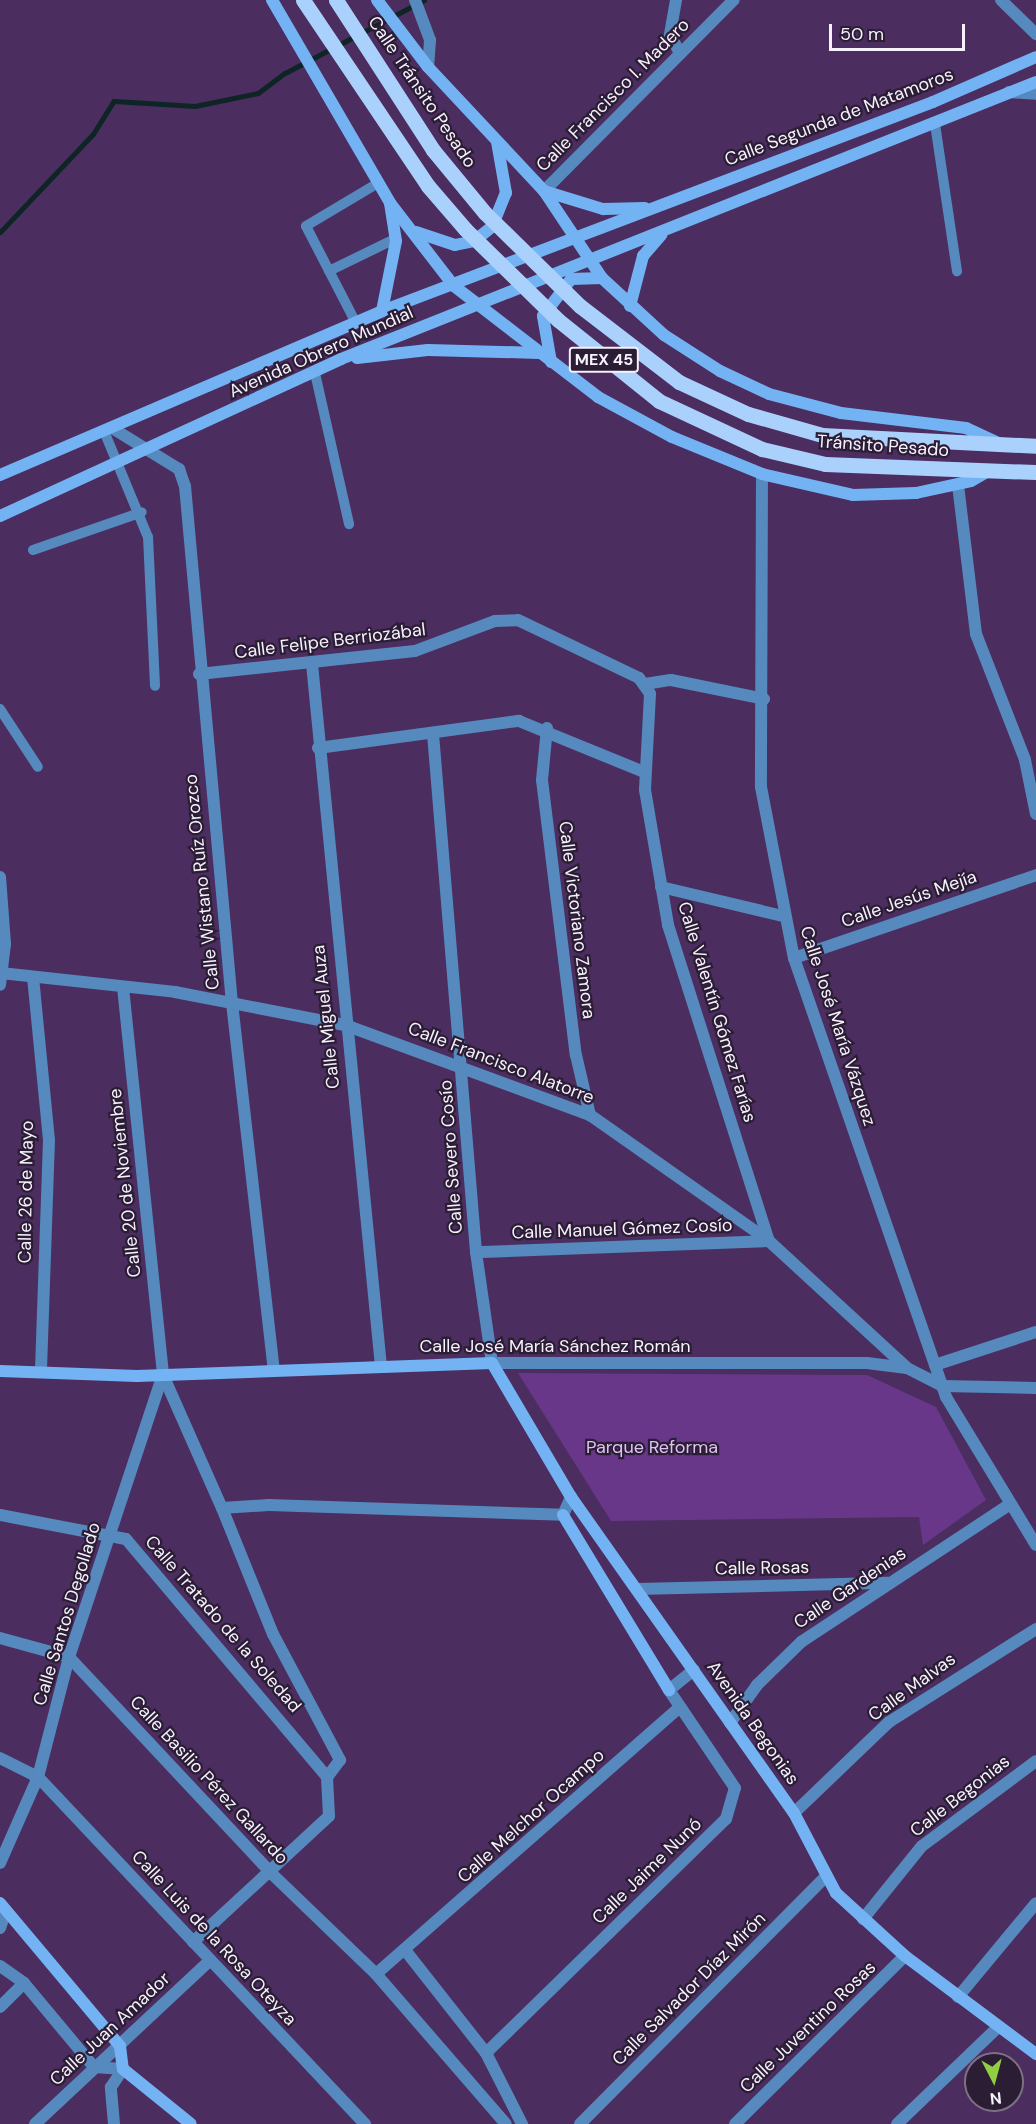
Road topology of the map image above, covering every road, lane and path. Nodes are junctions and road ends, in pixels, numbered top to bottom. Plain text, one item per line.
1 (272, 0) edge
2 (303, 0) edge
3 (377, 0) edge
4 (415, 0) edge
5 (676, 0) edge
6 (734, 0) edge
7 (1001, 0) edge
8 (340, 6) edge
9 (1034, 30) edge
10 (680, 53) junction
11 (1036, 57) edge
12 (428, 68) junction
13 (1036, 82) edge
14 (1008, 92) junction
15 (1036, 94) edge
16 (935, 123) junction
17 (496, 139) junction
18 (378, 183) junction
19 (544, 191) junction
20 (390, 203) junction
21 (653, 208) junction
22 (414, 231) junction
23 (662, 233) junction
24 (395, 239) junction
25 (573, 240) junction
26 (590, 260) junction
27 (329, 271) junction
28 (957, 271) dead end
29 (602, 278) junction
30 (454, 286) junction
31 (479, 303) junction
32 (630, 306) junction
33 (382, 311) junction
34 (356, 323) junction
35 (539, 353) junction
36 (341, 360) junction
37 (551, 363) junction
38 (315, 373) junction
39 (108, 429) junction
40 (822, 435) joint
41 (1004, 446) junction
42 (1036, 446) edge
43 (150, 448) junction
44 (120, 462) junction
45 (988, 471) junction
46 (1036, 472) edge
47 (762, 474) junction
48 (0, 475) edge
49 (958, 485) junction
50 (142, 512) junction
51 (0, 516) edge
52 (349, 524) dead end
53 (33, 550) dead end
54 (312, 664) junction
55 (199, 674) junction
56 (645, 684) junction
57 (155, 686) dead end
58 (764, 699) junction
59 (0, 709) edge
60 (547, 728) junction
61 (433, 734) junction
62 (318, 748) junction
63 (38, 766) dead end
64 (644, 772) junction
65 (1036, 814) edge
66 (1036, 875) edge
67 (0, 877) edge
68 (661, 887) junction
69 (783, 916) junction
70 (2, 944) edge
71 (794, 958) junction
72 (33, 977) junction
73 (0, 979) edge
74 (123, 987) junction
75 (232, 1003) junction
76 (345, 1025) junction
77 (463, 1066) junction
78 (590, 1115) junction
79 (770, 1241) junction
80 (476, 1252) junction
81 (1036, 1332) edge
82 (492, 1363) junction
83 (935, 1365) junction
84 (381, 1366) junction
85 (907, 1368) junction
86 (274, 1369) junction
87 (0, 1371) edge
88 (40, 1372) junction
89 (163, 1375) junction
90 (1036, 1388) edge
91 (944, 1391) junction
92 (571, 1497) junction
93 (1010, 1504) junction
94 (222, 1508) junction
95 (0, 1515) edge
96 (563, 1515) junction
97 (110, 1534) junction
98 (1036, 1545) edge
99 (889, 1583) junction
100 (637, 1589) junction
101 (1036, 1629) edge
102 (0, 1638) edge
103 (69, 1657) junction
104 (694, 1670) junction
105 (669, 1690) junction
106 (679, 1708) junction
107 (730, 1723) junction
108 (0, 1758) edge
109 (1036, 1761) edge
110 (38, 1777) junction
111 (327, 1777) junction
112 (794, 1813) junction
113 (0, 1863) edge
114 (270, 1872) junction
115 (824, 1878) junction
116 (1036, 1903) edge
117 (3, 1907) edge
118 (863, 1919) junction
119 (0, 1928) edge
120 (193, 1942) junction
121 (405, 1950) junction
122 (905, 1956) junction
123 (210, 1960) junction
124 (0, 1966) edge
125 (376, 1974) junction
126 (24, 1983) junction
127 (958, 1997) junction
128 (0, 2007) edge
129 (999, 2027) junction
130 (120, 2046) junction
131 (486, 2053) junction
132 (1036, 2054) edge
133 (94, 2067) junction
134 (123, 2069) junction
135 (35, 2124) edge
136 (114, 2124) edge
137 (191, 2124) edge
138 (365, 2124) edge
139 (506, 2124) edge
140 (522, 2124) edge
141 (580, 2124) edge
142 (735, 2124) edge
143 (897, 2124) edge

1 - 18 street
2 - 45 main road, Tránsito Pesado / MEX 45
3 - 12 street
4 - 12 street
5 - 10 street
6 - 10 street, Calle Francisco I. Madero
7 - 9 street
8 - 40 main road, Calle Tránsito Pesado / MEX 45
10 - 19 street, Calle Francisco I. Madero
11 - 21 street, Calle Segunda de Matamoros
12 - 17 street
13 - 14 street
14 - 15 street
14 - 16 street
16 - 23 street
16 - 28 lane
17 - 19 street
17 - 22 street
18 - 20 street
18 - 27 lane
19 - 21 street
19 - 25 street
20 - 22 street
20 - 24 street
21 - 25 street, Avenida Obrero Mundial
22 - 30 street
23 - 26 street, Avenida Obrero Mundial
23 - 32 street
24 - 27 lane
24 - 33 street
25 - 26 street
25 - 30 street, Avenida Obrero Mundial
26 - 29 street
26 - 31 street, Avenida Obrero Mundial
27 - 34 lane
29 - 32 street
29 - 37 street
30 - 31 street
30 - 33 street, Avenida Obrero Mundial
31 - 35 street
31 - 36 street, Avenida Obrero Mundial
32 - 41 street
33 - 34 street, Avenida Obrero Mundial
34 - 39 street, Avenida Obrero Mundial
35 - 36 street
35 - 37 street
36 - 38 street, Avenida Obrero Mundial
37 - 47 street
38 - 43 street, Avenida Obrero Mundial
38 - 52 lane
39 - 43 street, Calle Wistano Ruíz Orozco
39 - 44 lane
39 - 48 street, Avenida Obrero Mundial
40 - 41 main road, Tránsito Pesado / MEX 45
41 - 42 main road, Tránsito Pesado / MEX 45
43 - 44 street, Avenida Obrero Mundial
43 - 55 street, Calle Wistano Ruíz Orozco
44 - 50 lane
44 - 51 street, Avenida Obrero Mundial
45 - 46 main road, Tránsito Pesado / MEX 45
45 - 49 street
47 - 49 street
47 - 58 street, Calle José María Vázquez
49 - 65 street
50 - 53 lane
50 - 57 lane
54 - 55 street, Calle Felipe Berriozábal
54 - 56 street, Calle Felipe Berriozábal
54 - 62 street, Calle Miguel Auza
55 - 75 street, Calle Wistano Ruíz Orozco
56 - 58 street
56 - 64 street, Calle Valentín Gómez Farías
58 - 69 street, Calle José María Vázquez
59 - 63 lane
60 - 61 street
60 - 64 street
60 - 78 street, Calle Victoriano Zamora
61 - 62 street
61 - 77 street, Calle Severo Cosío
62 - 76 street, Calle Miguel Auza
64 - 68 street, Calle Valentín Gómez Farías
66 - 71 street, Calle Jesús Mejía
67 - 70 street
68 - 69 street
68 - 79 street, Calle Valentín Gómez Farías
69 - 71 street, Calle José María Vázquez
70 - 73 street
71 - 83 street, Calle José María Vázquez
72 - 73 street, Calle Francisco Alatorre
72 - 74 street, Calle Francisco Alatorre
72 - 88 street, Calle 26 de Mayo
74 - 75 street, Calle Francisco Alatorre
74 - 89 street, Calle 20 de Noviembre
75 - 76 street, Calle Francisco Alatorre
75 - 86 street, Calle Wistano Ruíz Orozco
76 - 77 street, Calle Francisco Alatorre
76 - 84 street, Calle Miguel Auza
77 - 78 street, Calle Francisco Alatorre
77 - 80 street, Calle Severo Cosío
78 - 79 street, Calle Francisco Alatorre
79 - 80 street, Calle Manuel Gómez Cosío
79 - 85 street, Calle Francisco Alatorre
80 - 82 street, Calle Severo Cosío
81 - 83 street
82 - 84 street, Calle José María Sánchez Román
82 - 85 street, Calle José María Sánchez Román
82 - 92 street, Avenida Begonias
83 - 91 street, Calle José María Vázquez
84 - 86 street, Calle José María Sánchez Román
85 - 91 street, Calle José María Sánchez Román
86 - 89 street, Calle José María Sánchez Román
87 - 88 street, Calle José María Sánchez Román
88 - 89 street, Calle José María Sánchez Román
89 - 94 street
89 - 97 street, Calle Santos Degollado
90 - 91 street
91 - 93 street, Calle José María Vázquez
92 - 96 street
92 - 100 street, Avenida Begonias
93 - 98 street, Calle José María Vázquez
93 - 99 street, Calle Gardenias
94 - 96 street
94 - 111 street
95 - 97 street, Calle Tratado de la Soledad
96 - 105 street
97 - 103 street, Calle Santos Degollado
97 - 111 street, Calle Tratado de la Soledad
99 - 100 street, Calle Rosas
99 - 107 street, Calle Gardenias
100 - 104 street, Avenida Begonias
101 - 112 street, Calle Malvas
102 - 103 street
103 - 110 street, Calle Santos Degollado
103 - 114 street, Calle Basilio Pérez Gallardo
104 - 105 street
104 - 107 street, Avenida Begonias
105 - 106 street, Calle Jaime Nunó
106 - 121 street, Calle Melchor Ocampo
106 - 131 street, Calle Jaime Nunó
107 - 112 street, Avenida Begonias
108 - 110 street
109 - 118 street, Calle Begonias
110 - 113 street, Calle Santos Degollado
110 - 120 street, Calle Luis de la Rosa Oteyza
111 - 114 street
112 - 115 street, Avenida Begonias
114 - 120 street
114 - 125 street, Calle Basilio Pérez Gallardo
115 - 118 street, Avenida Begonias
115 - 141 street, Calle Salvador Díaz Mirón
116 - 127 street
117 - 119 street
117 - 130 street
118 - 122 street, Avenida Begonias
120 - 123 street, Calle Luis de la Rosa Oteyza
121 - 125 street
121 - 131 street
122 - 127 street, Avenida Begonias
122 - 142 street, Calle Juventino Rosas
123 - 130 street, Calle Juan Amador
123 - 138 street, Calle Luis de la Rosa Oteyza
124 - 126 street
125 - 139 street, Calle Basilio Pérez Gallardo
126 - 128 street
126 - 133 street
127 - 129 street, Avenida Begonias
129 - 132 street, Avenida Begonias
129 - 143 street
130 - 133 street, Calle Juan Amador
130 - 134 street
131 - 140 street
133 - 134 street
133 - 135 street, Calle Juan Amador
134 - 136 street
134 - 137 street

